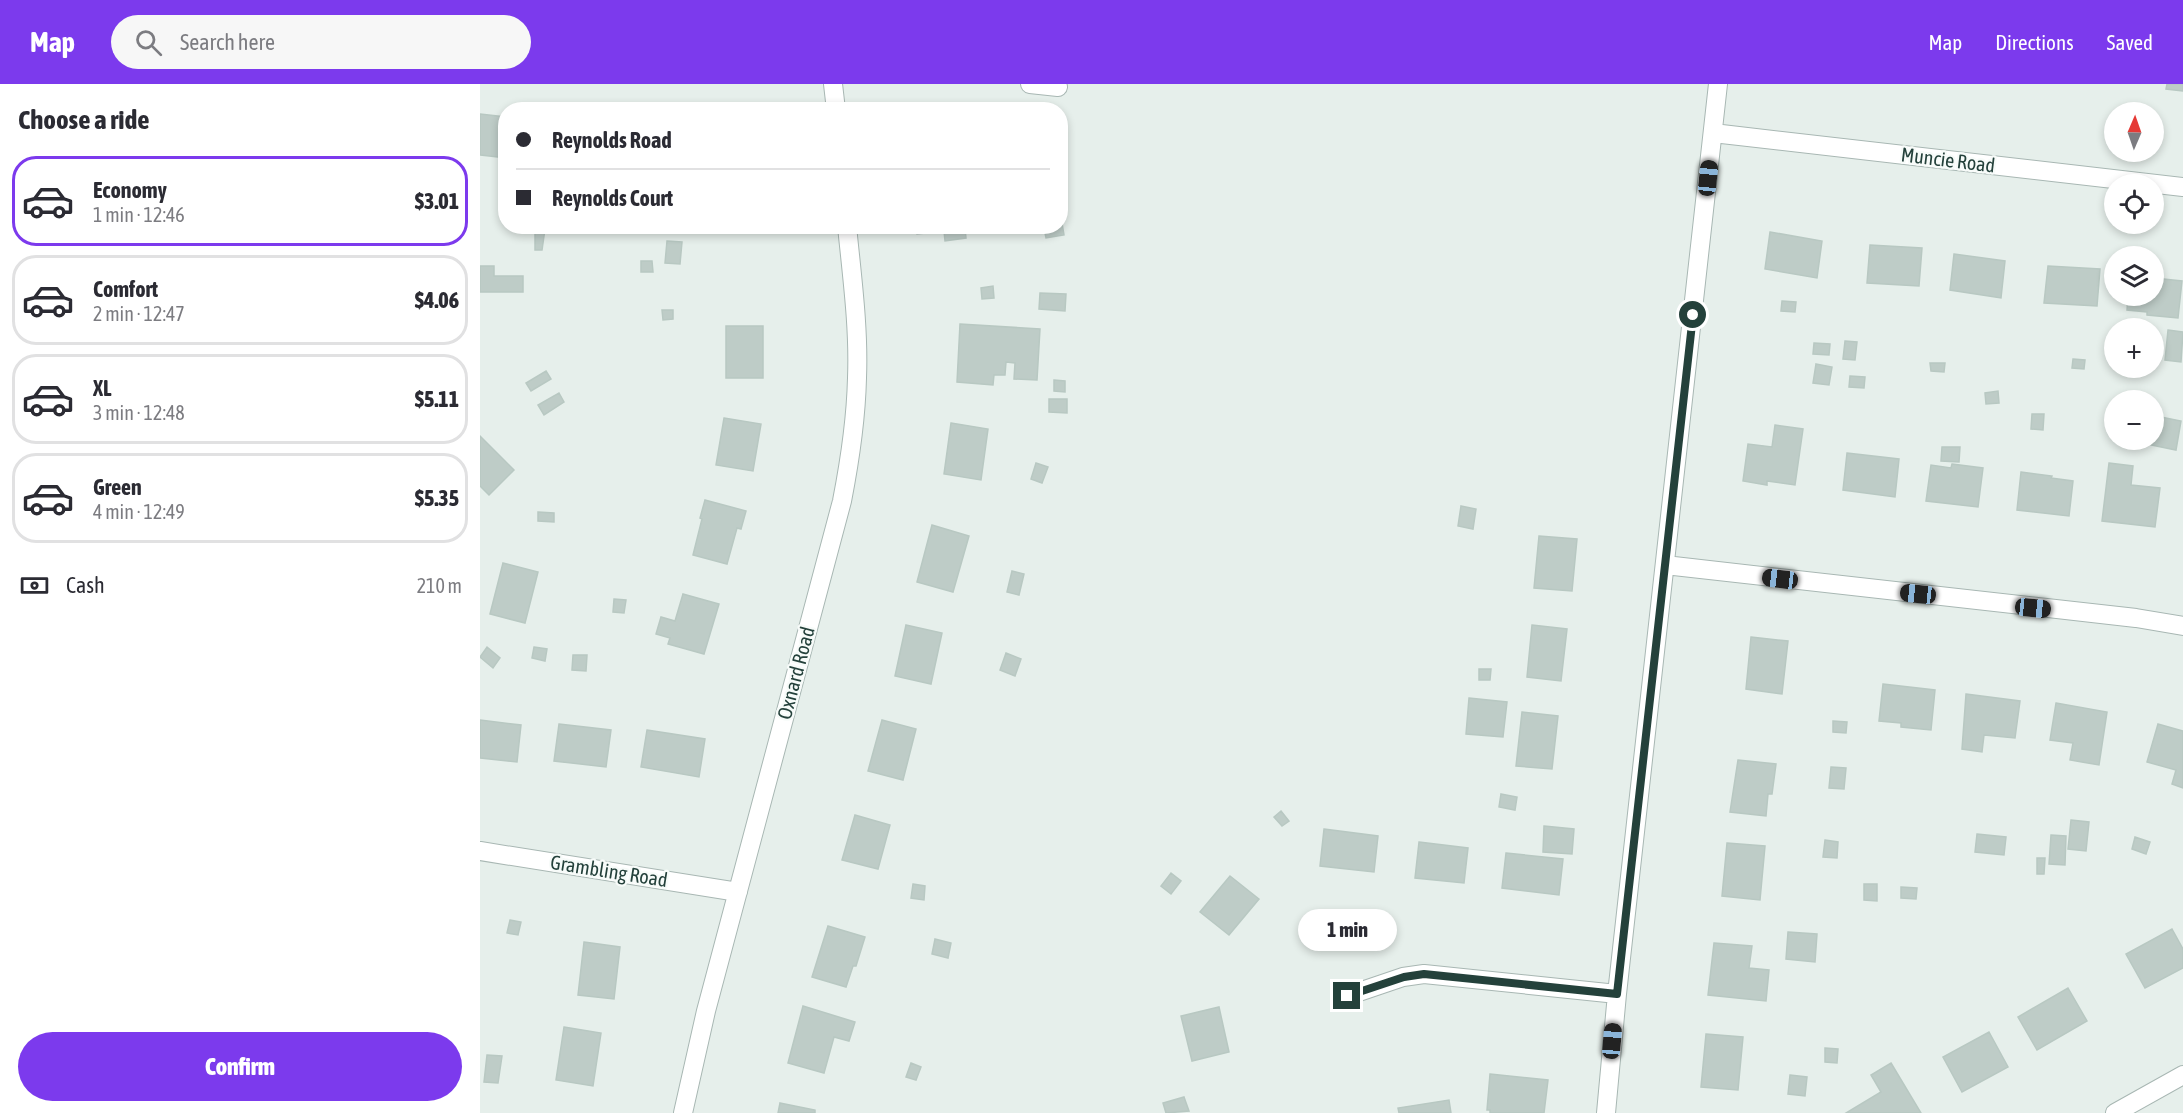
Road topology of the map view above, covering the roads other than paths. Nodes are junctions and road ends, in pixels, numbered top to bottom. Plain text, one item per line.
1 (834, 84) edge
2 (1030, 84) edge
3 (1718, 84) edge
4 (1058, 87) dead end
5 (835, 102) edge
6 (1713, 133) junction
7 (2183, 187) edge
8 (848, 234) edge
9 (1665, 565) junction
10 (2183, 626) edge
11 (480, 851) edge
12 (738, 892) junction
13 (1617, 994) junction
14 (1347, 996) dead end
15 (2183, 1075) edge
16 (683, 1113) edge
17 (1606, 1113) edge
18 (2115, 1113) edge

1 - 5 street
2 - 4 street
3 - 6 street
6 - 7 street, Muncie Road
6 - 9 street
8 - 12 street, Oxnard Road
9 - 10 street
9 - 13 street
11 - 12 street, Grambling Road
12 - 16 street, Oxnard Road
13 - 14 street
13 - 17 street
15 - 18 street

